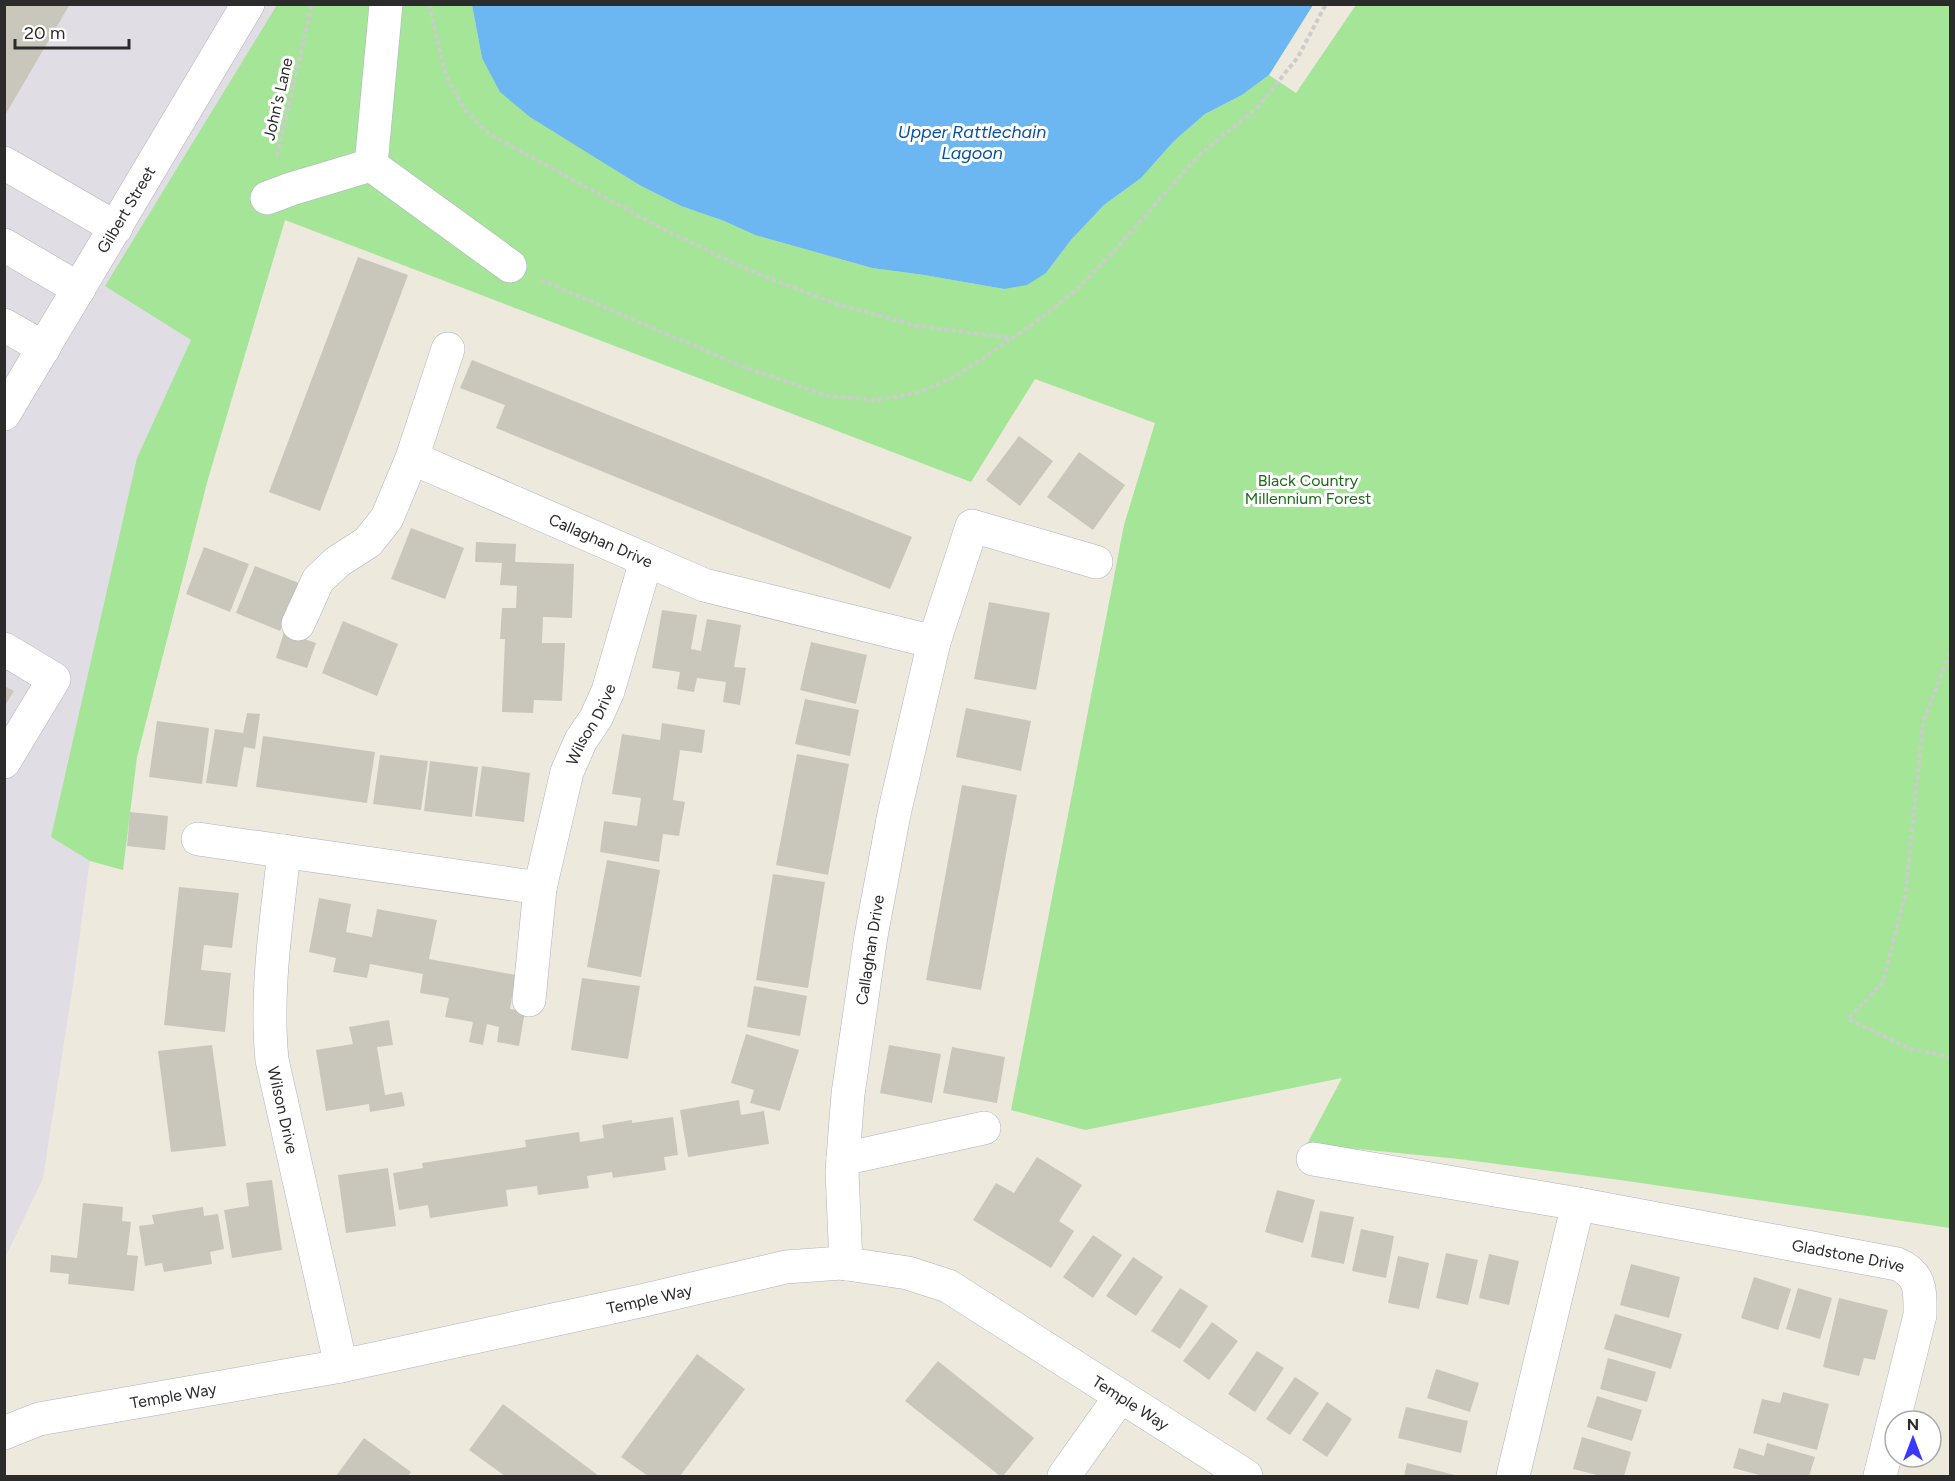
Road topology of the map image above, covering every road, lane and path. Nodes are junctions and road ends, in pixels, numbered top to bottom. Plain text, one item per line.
1 (248, 4) edge
2 (312, 4) edge
3 (386, 4) edge
4 (429, 4) edge
5 (1326, 4) edge
6 (4, 163) edge
7 (371, 165) junction
8 (267, 198) joint
9 (116, 228) junction
10 (4, 246) edge
11 (510, 266) joint
12 (79, 289) junction
13 (4, 325) edge
14 (1012, 338) junction
15 (44, 348) junction
16 (448, 349) dead end
17 (4, 414) edge
18 (412, 458) junction
19 (646, 561) junction
20 (1096, 562) dead end
21 (298, 624) dead end
22 (934, 642) junction
23 (4, 649) edge
24 (1950, 653) edge
25 (4, 762) edge
26 (198, 839) dead end
27 (284, 851) junction
28 (540, 888) junction
29 (529, 1000) dead end
30 (1950, 1057) edge
31 (984, 1128) dead end
32 (843, 1159) junction
33 (1313, 1159) dead end
34 (1578, 1204) junction
35 (846, 1264) junction
36 (341, 1366) junction
37 (1120, 1397) junction
38 (4, 1433) edge
39 (1064, 1476) edge
40 (1246, 1476) edge
41 (1513, 1476) edge
42 (1880, 1476) edge

1 - 9 street, Gilbert Street
2 - 8 path, John's Lane
3 - 7 street
4 - 14 path
5 - 14 path
6 - 9 street
7 - 8 street
7 - 11 street
9 - 12 street, Gilbert Street
10 - 12 street
11 - 14 path
12 - 15 street, Gilbert Street
13 - 15 street
15 - 17 street, Gilbert Street
16 - 18 street
18 - 19 street, Callaghan Drive
18 - 21 street
19 - 22 street, Callaghan Drive
19 - 28 street, Wilson Drive
20 - 22 street, Callaghan Drive
22 - 32 street, Callaghan Drive
23 - 25 street
24 - 30 path
26 - 27 street
27 - 28 street
27 - 36 street, Wilson Drive
28 - 29 street, Wilson Drive
31 - 32 street
32 - 35 street, Callaghan Drive
33 - 34 street, Gladstone Drive
34 - 41 street
34 - 42 street, Gladstone Drive
35 - 36 street, Temple Way
35 - 37 street, Temple Way
36 - 38 street, Temple Way
37 - 39 street
37 - 40 street, Temple Way

